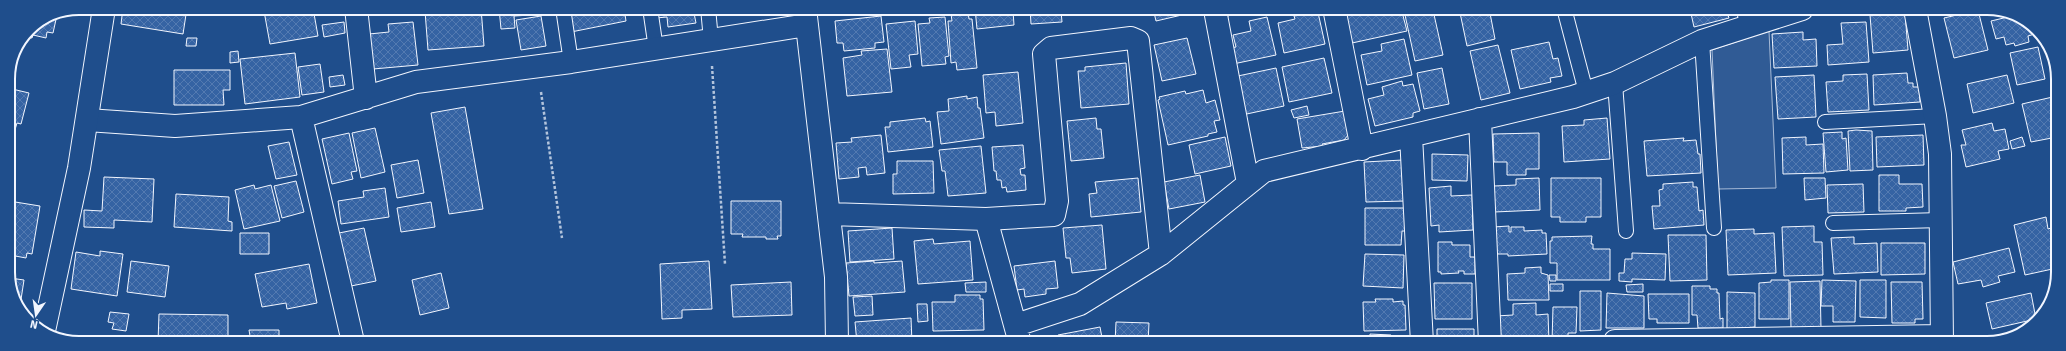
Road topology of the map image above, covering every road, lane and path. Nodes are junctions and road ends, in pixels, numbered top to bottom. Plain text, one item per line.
1 (103, 15) edge
2 (357, 15) edge
3 (564, 15) edge
4 (651, 15) edge
5 (709, 15) edge
6 (1215, 15) edge
7 (1335, 15) edge
8 (1566, 15) edge
9 (1760, 15) edge
10 (1916, 15) edge
11 (806, 17) edge
12 (1746, 17) edge
13 (711, 40) junction
14 (1702, 40) junction
15 (656, 49) junction
16 (570, 62) junction
17 (538, 66) junction
18 (1615, 82) junction
19 (1586, 92) junction
20 (366, 98) junction
21 (1935, 116) junction
22 (301, 117) junction
23 (87, 120) junction
24 (1480, 120) junction
25 (1825, 122) dead end
26 (1411, 136) junction
27 (1362, 149) junction
28 (1248, 183) junction
29 (829, 214) junction
30 (986, 218) junction
31 (1941, 220) junction
32 (1833, 223) dead end
33 (1714, 228) dead end
34 (1626, 231) dead end
35 (562, 238) dead end
36 (1161, 254) junction
37 (725, 264) dead end
38 (45, 326) edge
39 (1018, 334) edge
40 (352, 336) edge
41 (837, 336) edge
42 (1422, 336) edge
43 (1490, 336) edge
44 (1942, 336) edge

1 - 23 street
2 - 20 street
3 - 16 lane
4 - 15 lane
5 - 13 lane
6 - 28 street
7 - 27 street
8 - 19 lane
9 - 12 street
10 - 21 street
11 - 13 street
11 - 29 street
12 - 14 street
13 - 15 street
13 - 37 path
14 - 18 street
14 - 33 lane
15 - 16 street
16 - 17 street
17 - 20 street
17 - 35 path
18 - 19 street
18 - 34 lane
19 - 24 street
20 - 22 street
21 - 25 lane
21 - 31 street
22 - 23 street
22 - 40 street
23 - 38 street
24 - 26 street
24 - 43 street
26 - 27 street
26 - 42 street
27 - 28 street
28 - 36 street
29 - 30 street
29 - 41 street
30 - 36 street
30 - 39 street
31 - 32 lane
31 - 44 street
36 - 39 street

